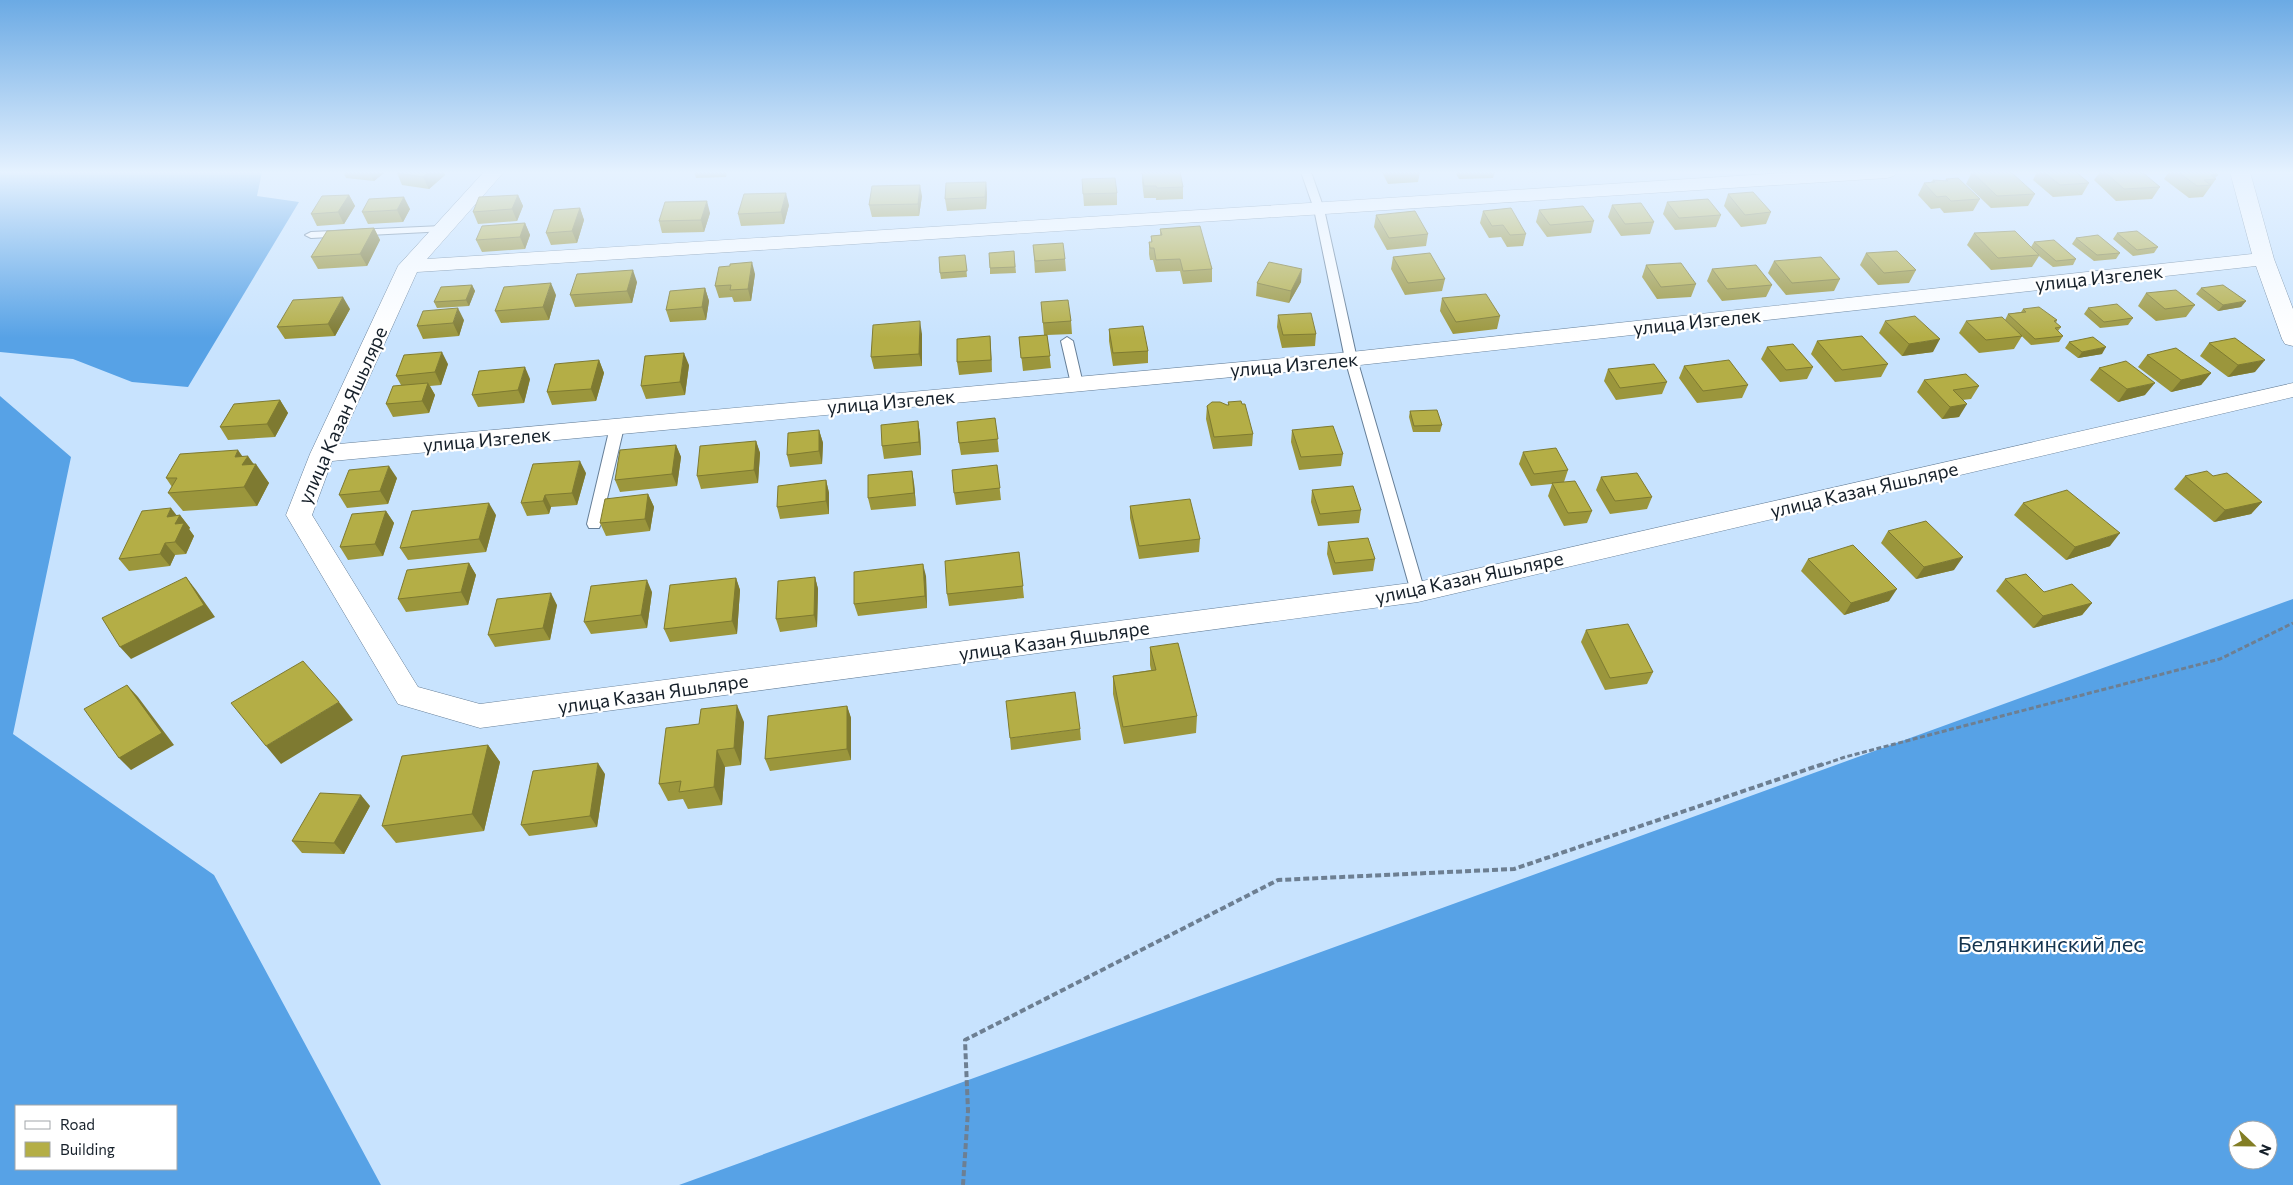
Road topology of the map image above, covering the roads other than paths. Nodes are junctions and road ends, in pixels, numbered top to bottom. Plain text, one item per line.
1 (1026, 227) edge
2 (1322, 227) edge
3 (2255, 227) edge
4 (442, 229) joint
5 (311, 235) dead end
6 (2264, 259) junction
7 (409, 266) junction
8 (2293, 339) edge
9 (1067, 341) dead end
10 (1351, 359) junction
11 (1077, 384) junction
12 (2293, 390) edge
13 (617, 427) junction
14 (322, 454) junction
15 (594, 524) dead end
16 (1418, 592) junction

1 - 7 street
2 - 10 lane
3 - 6 street
4 - 5 lane
4 - 7 street, улица Казан Яшьляре
6 - 8 street
6 - 10 street, улица Изгелек
7 - 14 street, улица Казан Яшьляре
9 - 11 lane
10 - 11 street, улица Изгелек
10 - 16 lane
11 - 13 street, улица Изгелек
12 - 16 street, улица Казан Яшьляре
13 - 14 street, улица Изгелек
13 - 15 lane
14 - 16 street, улица Казан Яшьляре

